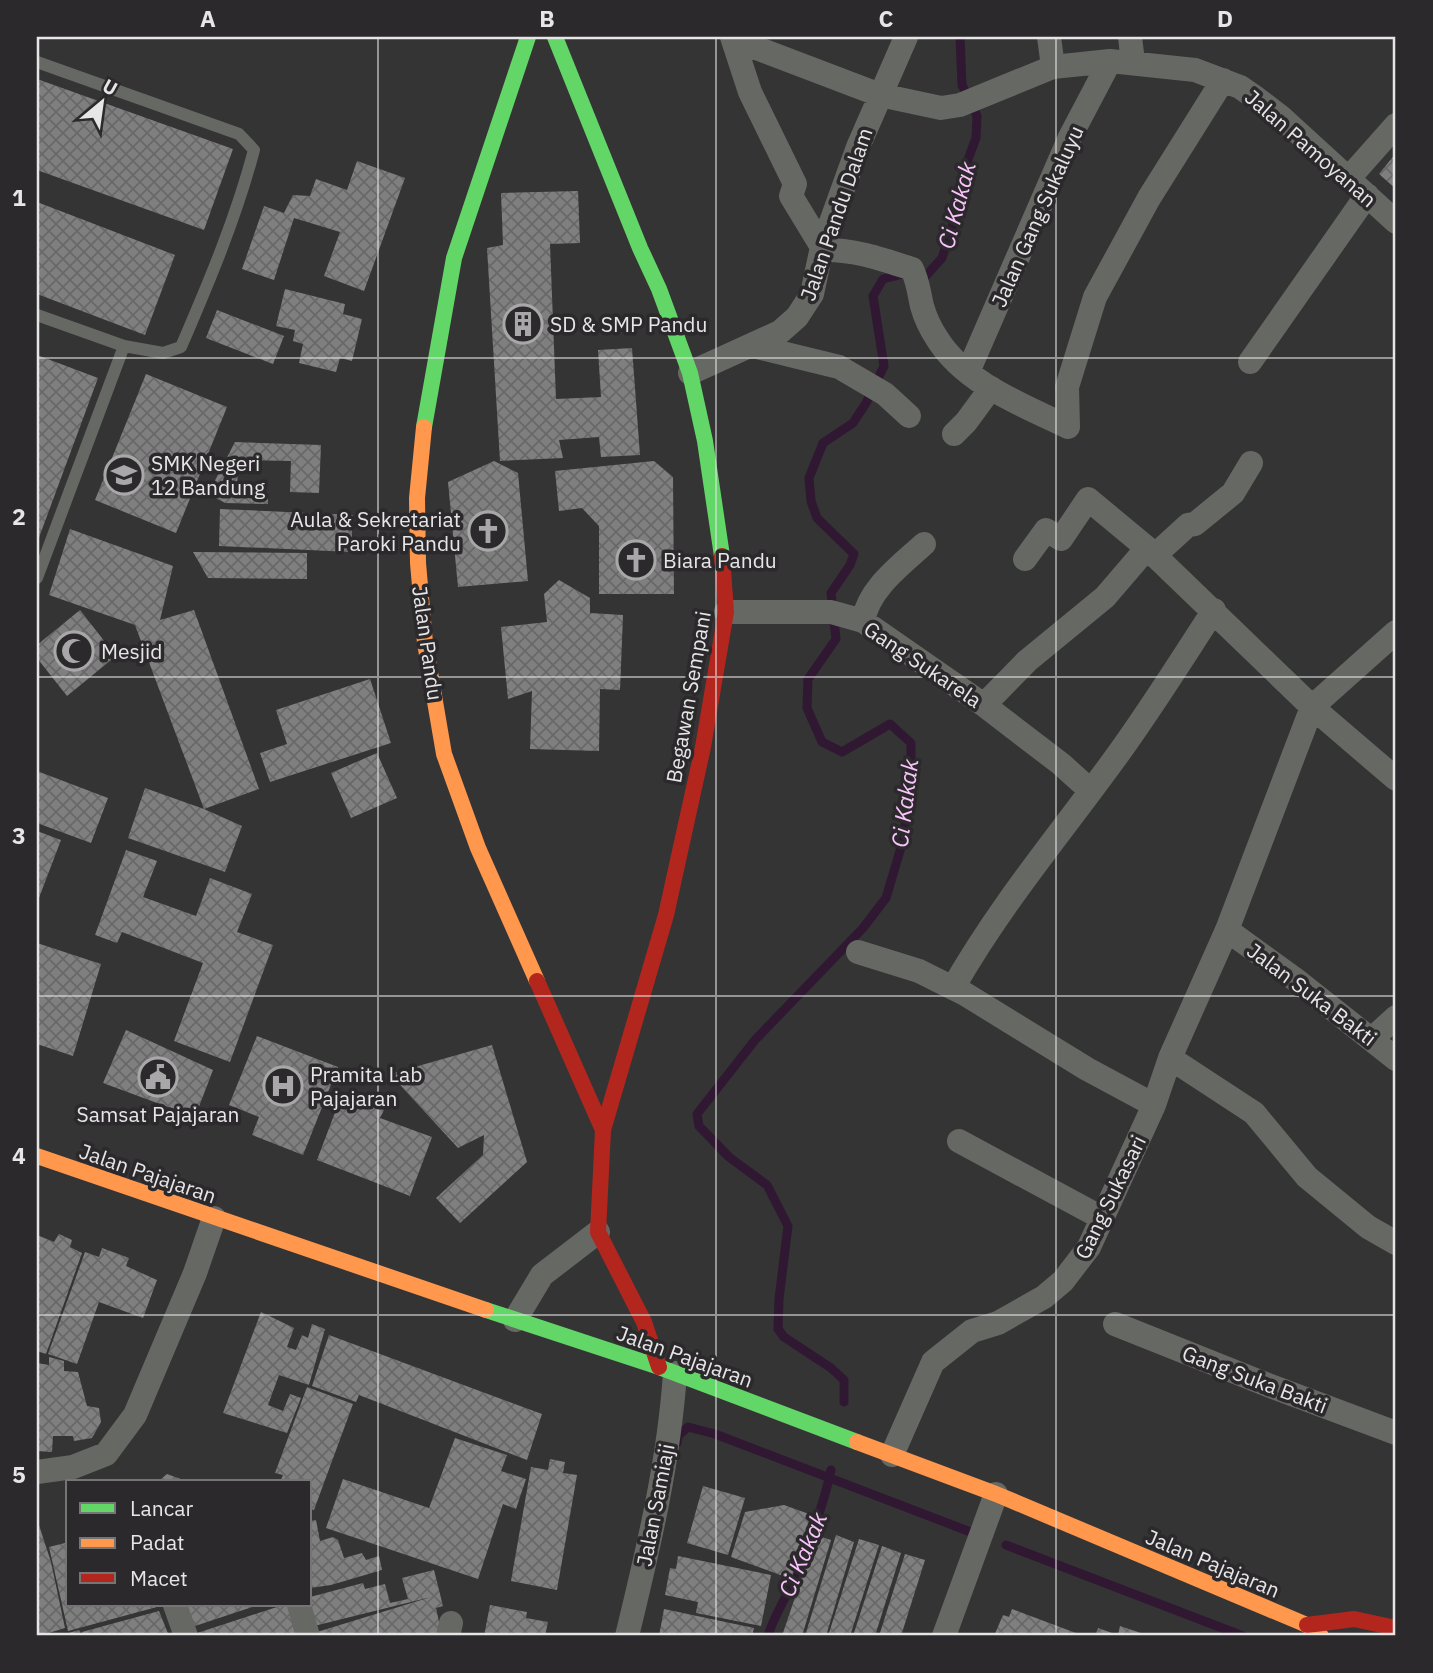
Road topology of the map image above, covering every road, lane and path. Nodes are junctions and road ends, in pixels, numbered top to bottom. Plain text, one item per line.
1 (528, 37) edge
2 (555, 37) edge
3 (906, 37) edge
4 (1049, 37) edge
5 (1129, 37) edge
6 (733, 38) edge
7 (37, 62) edge
8 (1121, 62) junction
9 (1053, 67) junction
10 (1223, 79) junction
11 (880, 95) junction
12 (1396, 125) edge
13 (1349, 178) junction
14 (1367, 195) junction
15 (1396, 222) edge
16 (822, 248) junction
17 (37, 315) edge
18 (124, 346) junction
19 (753, 346) junction
20 (1250, 362) dead end
21 (968, 372) junction
22 (690, 373) junction
23 (991, 388) junction
24 (909, 415) dead end
25 (954, 433) dead end
26 (1251, 463) dead end
27 (924, 544) dead end
28 (1151, 552) junction
29 (1025, 559) dead end
30 (37, 578) edge
31 (1214, 610) junction
32 (726, 612) junction
33 (859, 620) junction
34 (1396, 632) edge
35 (984, 705) junction
36 (1312, 707) junction
37 (1396, 779) edge
38 (1091, 791) junction
39 (1227, 930) junction
40 (858, 952) dead end
41 (953, 988) junction
42 (1396, 1017) edge
43 (1372, 1039) junction
44 (1170, 1058) junction
45 (1396, 1059) edge
46 (1154, 1105) junction
47 (603, 1130) junction
48 (958, 1141) dead end
49 (37, 1157) edge
50 (214, 1218) junction
51 (1102, 1218) junction
52 (598, 1232) junction
53 (1396, 1243) edge
54 (515, 1320) junction
55 (1115, 1324) dead end
56 (667, 1370) junction
57 (1396, 1433) edge
58 (892, 1455) junction
59 (37, 1472) edge
60 (81, 1475) edge
61 (996, 1494) junction
62 (175, 1606) edge
63 (299, 1606) edge
64 (1307, 1625) junction
65 (1396, 1628) edge
66 (186, 1636) edge
67 (308, 1636) edge
68 (627, 1636) edge
69 (944, 1636) edge
70 (1321, 1636) edge

1 - 47 main road, Jalan Pandu
2 - 22 main road, Begawan Sempani
3 - 11 street, Jalan Pandu Dalam
4 - 9 street
5 - 8 street
6 - 11 street
6 - 16 street
7 - 18 lane
8 - 9 street, Jalan Pamoyanan
8 - 10 street, Jalan Pamoyanan
8 - 21 street, Jalan Gang Sukaluyu
9 - 11 street, Jalan Pamoyanan
10 - 13 street, Jalan Pamoyanan
10 - 23 street
11 - 16 street, Jalan Pandu Dalam
12 - 13 street
13 - 14 street, Jalan Pamoyanan
14 - 15 street, Jalan Pamoyanan
14 - 20 street
16 - 19 street, Jalan Pandu Dalam
16 - 21 street
17 - 18 lane
18 - 30 lane
19 - 22 street, Jalan Pandu Dalam
19 - 24 street
21 - 23 street
22 - 32 main road, Begawan Sempani
23 - 25 street
26 - 28 street
27 - 33 street
28 - 29 street
28 - 31 street
28 - 35 street
31 - 36 street
31 - 38 street
32 - 33 street, Gang Sukarela
32 - 47 main road, Begawan Sempani
33 - 35 street, Gang Sukarela
34 - 36 street
35 - 38 street, Gang Sukarela
36 - 37 street
36 - 39 street, Gang Sukasari
38 - 41 street
39 - 43 street, Jalan Suka Bakti
39 - 44 street, Gang Sukasari
40 - 41 street
41 - 46 street
42 - 43 street
43 - 45 street, Jalan Suka Bakti
44 - 46 street, Gang Sukasari
44 - 53 street
46 - 51 street, Gang Sukasari
47 - 52 main road, Jalan Pandu
48 - 51 street
49 - 50 main road, Jalan Pajajaran
50 - 54 main road, Jalan Pajajaran
50 - 60 street
51 - 58 street, Gang Sukasari
52 - 54 street
52 - 56 main road, Jalan Pandu
54 - 56 main road, Jalan Pajajaran
55 - 57 street, Gang Suka Bakti
56 - 58 main road, Jalan Pajajaran
56 - 68 street, Jalan Samiaji
58 - 61 main road, Jalan Pajajaran
59 - 60 street
61 - 64 main road, Jalan Pajajaran
61 - 69 street
62 - 66 street
63 - 67 street
64 - 65 main road
64 - 70 main road, Jalan Pajajaran

